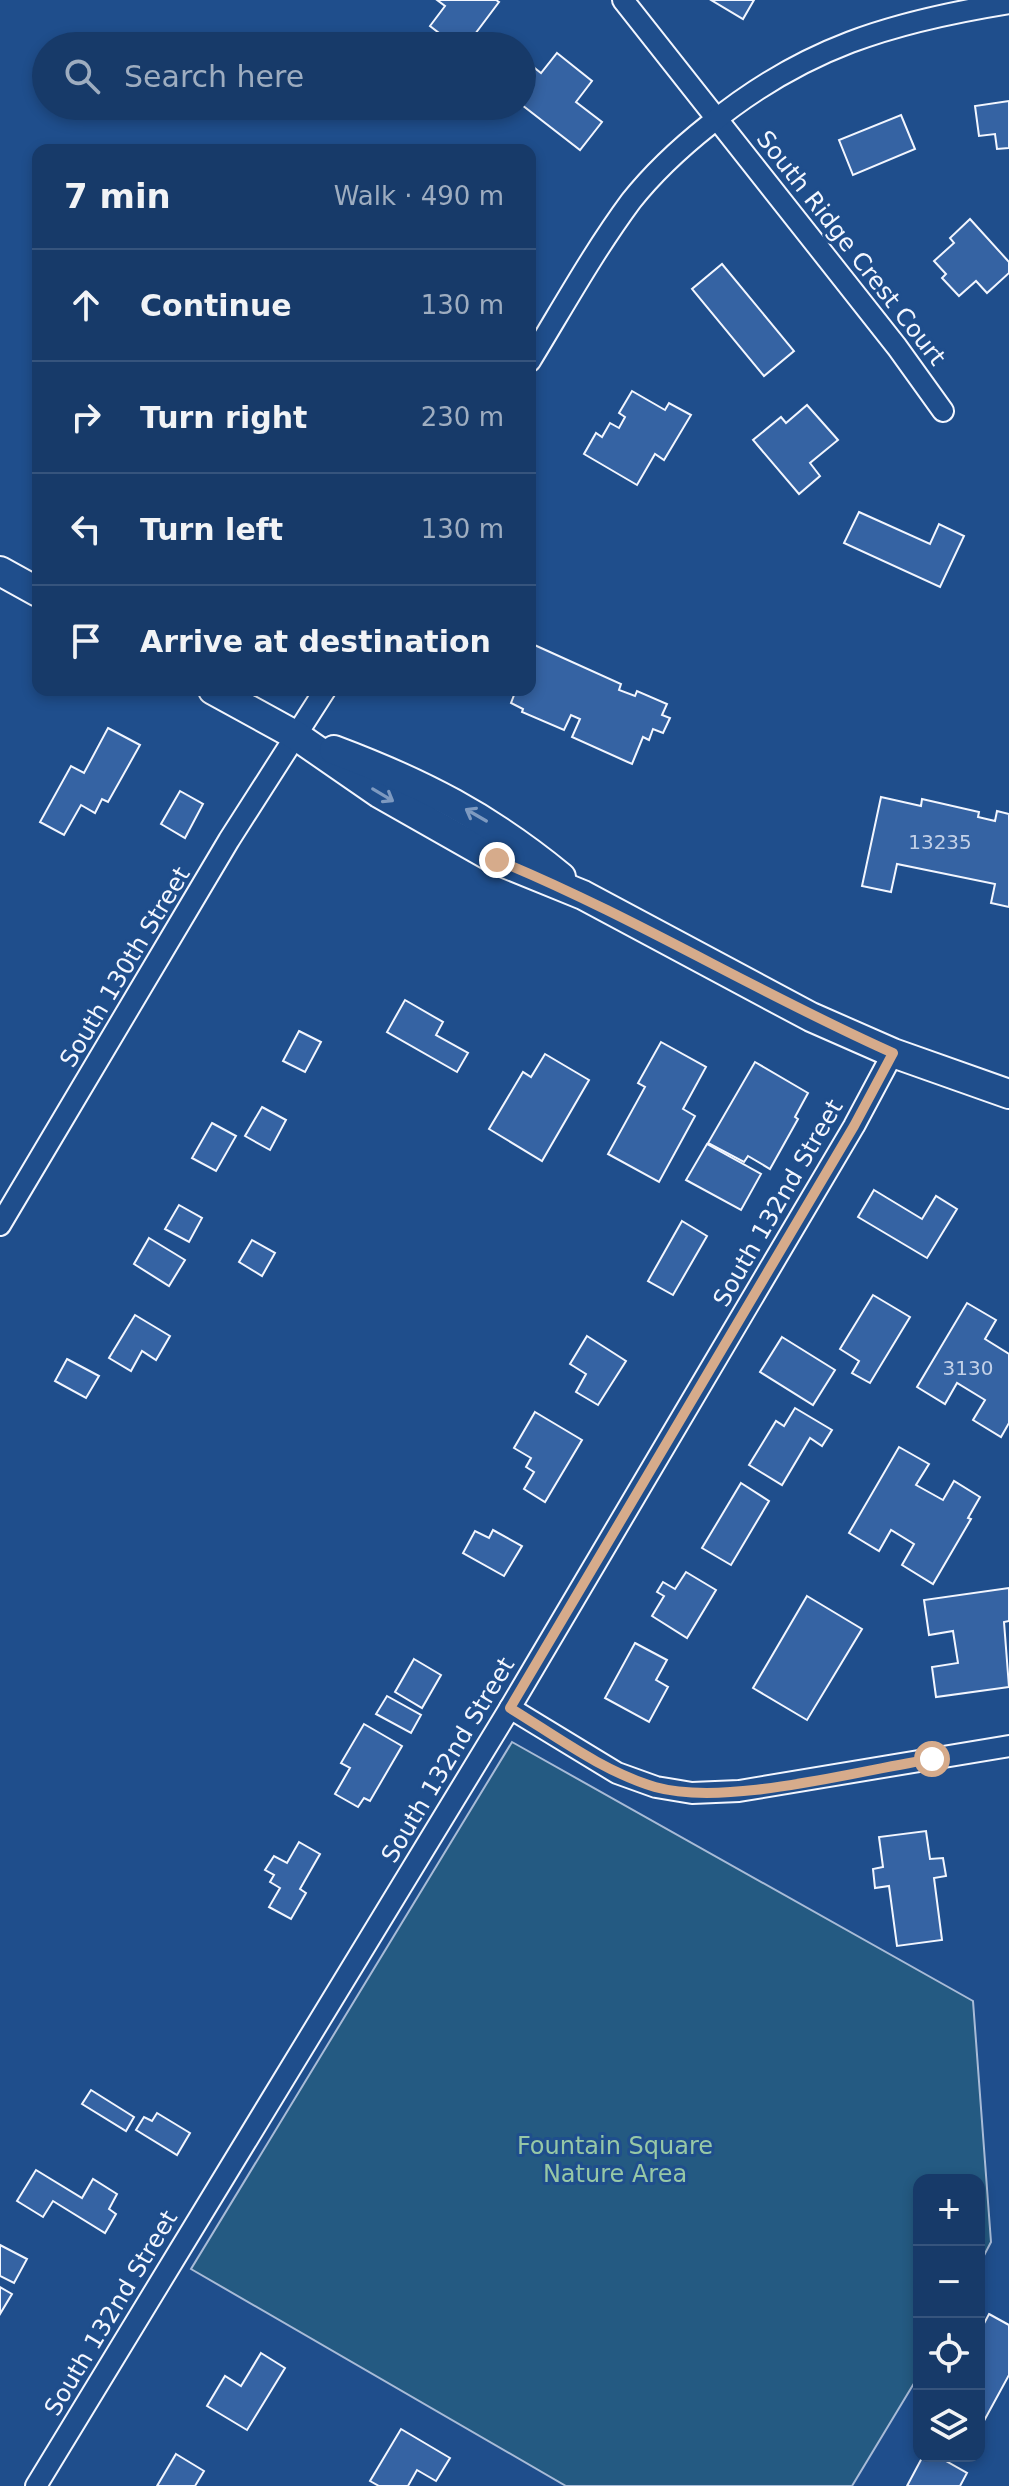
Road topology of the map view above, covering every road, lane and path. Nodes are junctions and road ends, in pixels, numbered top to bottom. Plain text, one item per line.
1 (623, 0) edge
2 (1009, 3) edge
3 (717, 118) junction
4 (536, 352) edge
5 (943, 411) dead end
6 (0, 571) edge
7 (32, 589) edge
8 (224, 696) edge
9 (321, 696) edge
10 (295, 735) junction
11 (893, 1053) junction
12 (1009, 1094) edge
13 (0, 1225) edge
14 (510, 1708) junction
15 (1009, 1746) edge
16 (36, 2486) edge

1 - 3 street, South Ridge Crest Court
2 - 3 street
3 - 4 street
3 - 5 street, South Ridge Crest Court
6 - 7 main road
8 - 10 main road
9 - 10 street, South 130th Street
10 - 11 main road
10 - 13 street, South 130th Street
11 - 12 main road
11 - 14 street, South 132nd Street
14 - 15 street
14 - 16 street, South 132nd Street

